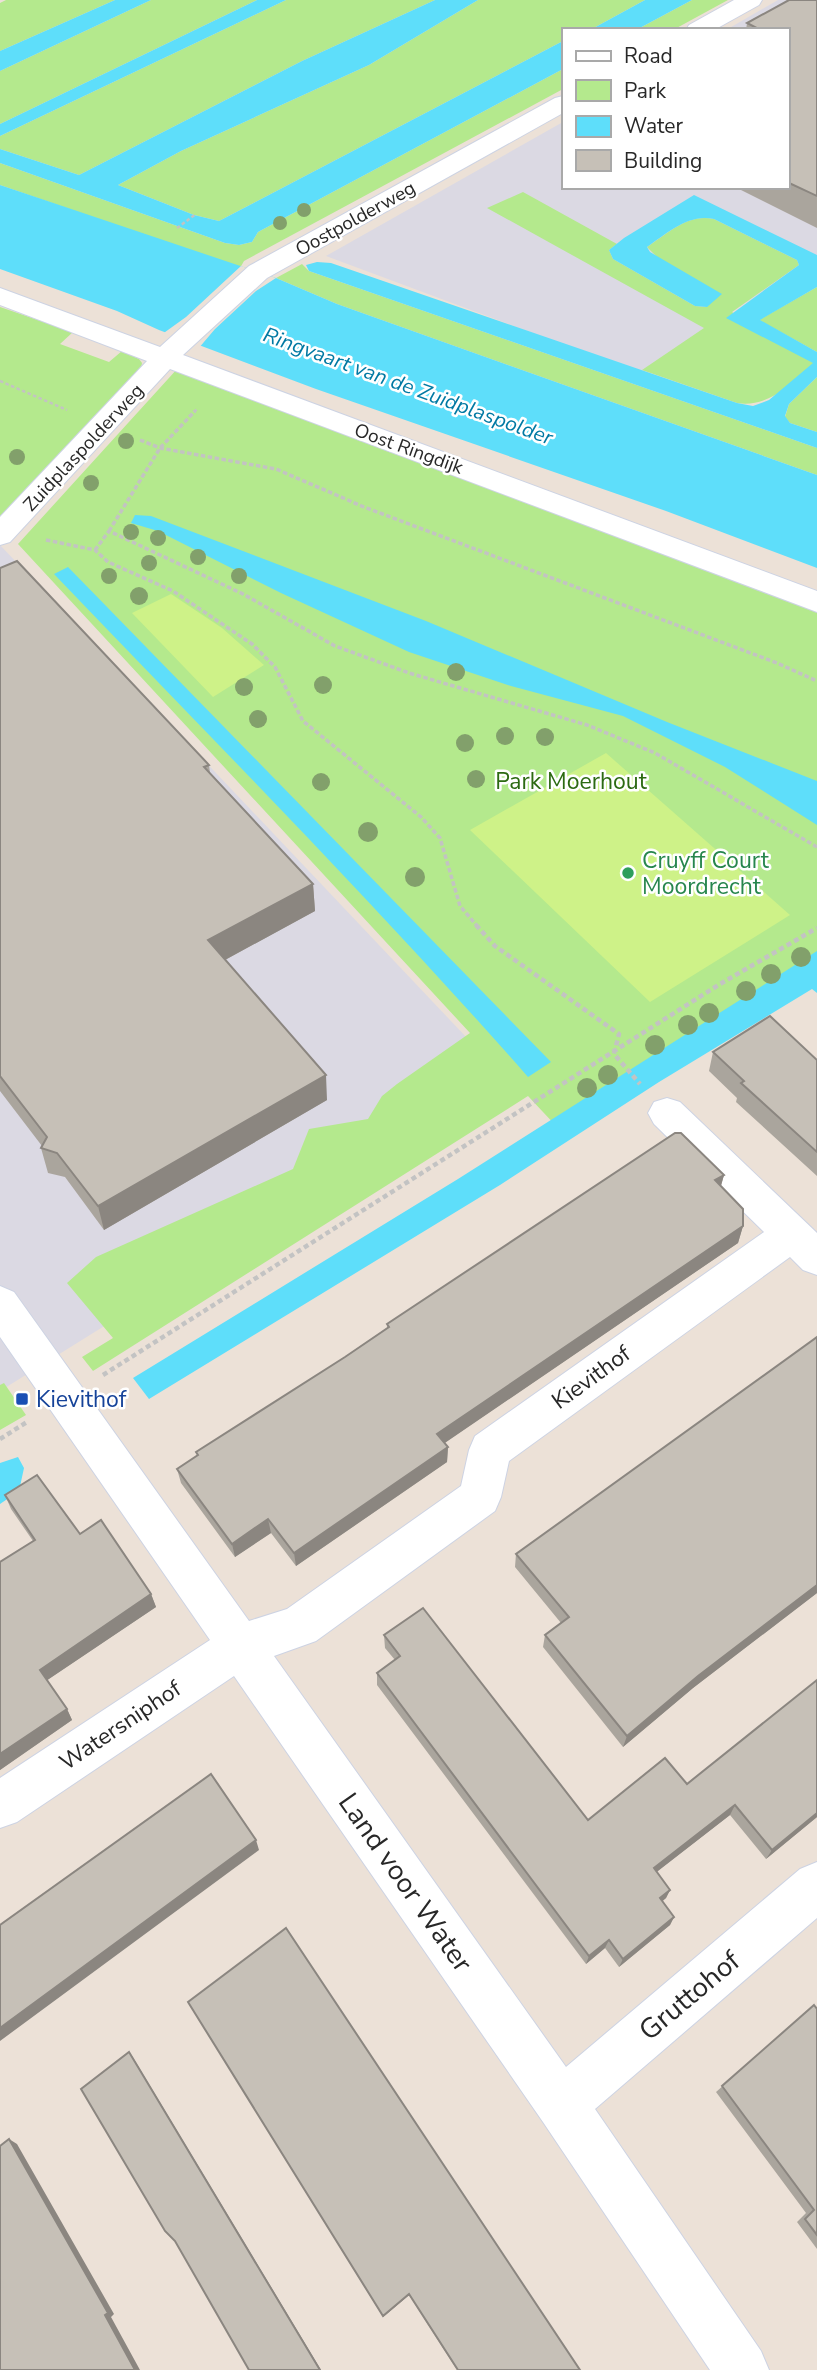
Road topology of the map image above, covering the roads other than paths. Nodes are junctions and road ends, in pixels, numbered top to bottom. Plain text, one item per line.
1 (751, 0) edge
2 (700, 28) edge
3 (562, 104) edge
4 (0, 296) edge
5 (171, 352) junction
6 (4, 532) edge
7 (817, 602) edge
8 (667, 1113) dead end
9 (805, 1246) edge
10 (0, 1304) edge
11 (240, 1646) junction
12 (0, 1805) edge
13 (817, 1886) edge
14 (561, 2104) junction
15 (742, 2370) edge

1 - 2 street
3 - 5 street, Oostpolderweg
4 - 5 street, Oost Ringdijk
5 - 6 street, Zuidplaspolderweg
5 - 7 street, Oost Ringdijk
8 - 9 street, Kievithof
9 - 11 street, Kievithof
10 - 11 street, Land voor Water
11 - 12 street, Watersniphof
11 - 14 street, Land voor Water
13 - 14 street, Gruttohof
14 - 15 street, Land voor Water

